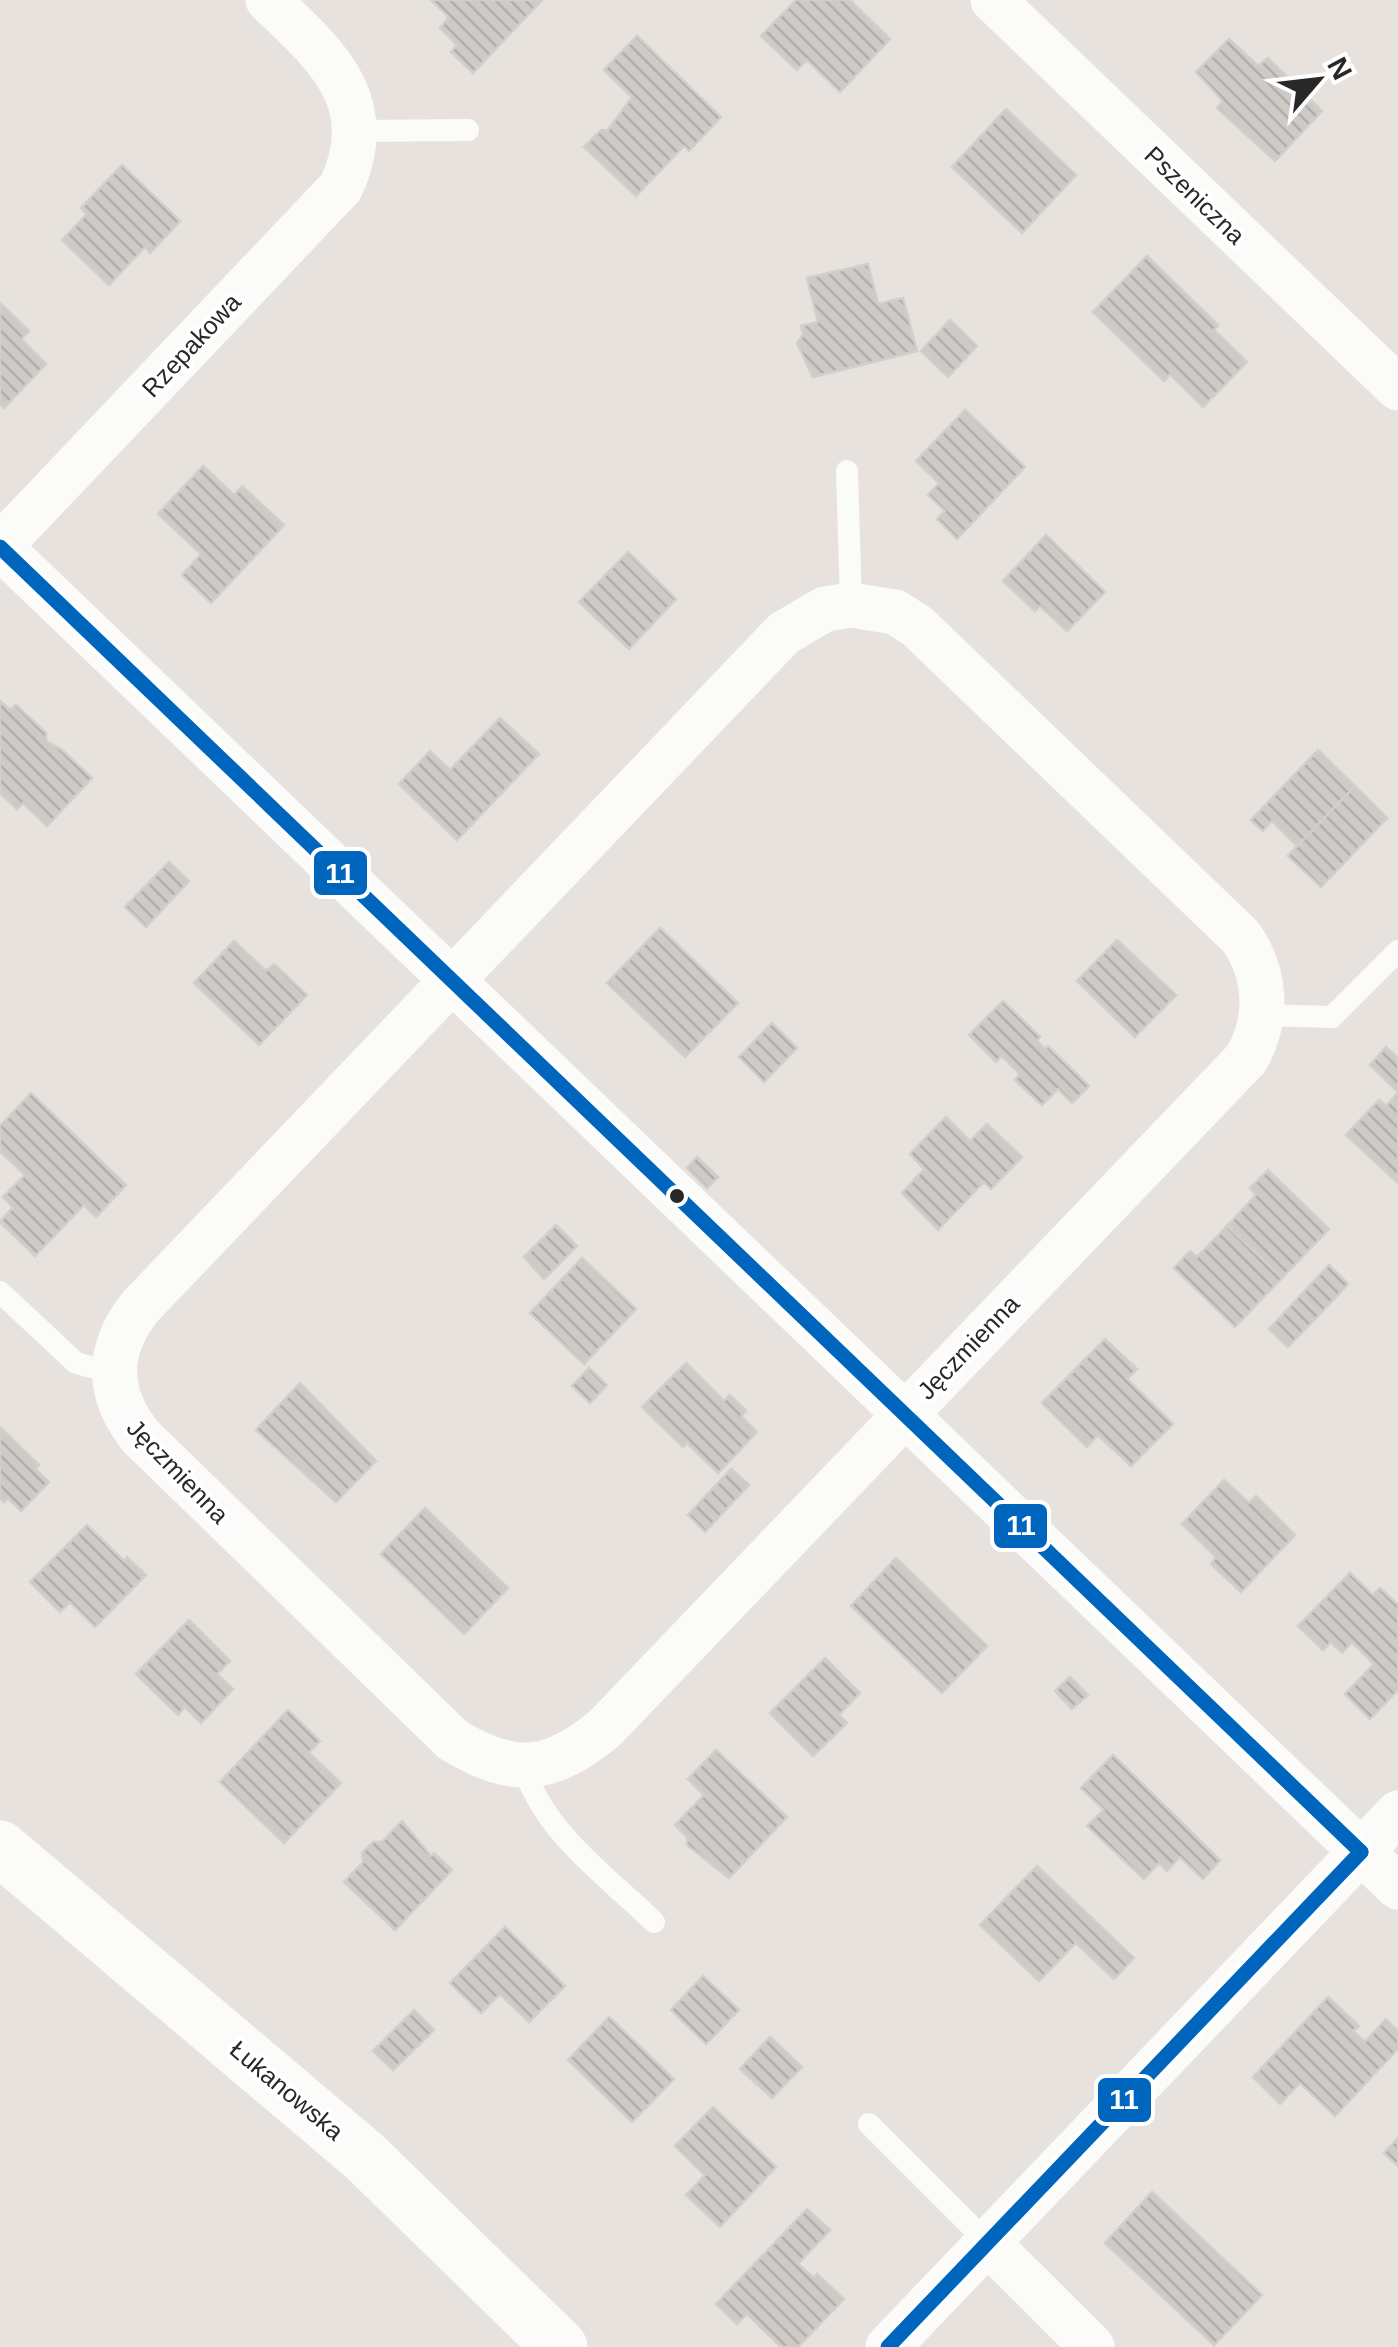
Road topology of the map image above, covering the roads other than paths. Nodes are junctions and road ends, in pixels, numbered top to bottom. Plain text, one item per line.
1 (268, 0) edge
2 (993, 0) edge
3 (468, 130) dead end
4 (356, 131) junction
5 (1398, 388) edge
6 (847, 471) dead end
7 (0, 547) edge
8 (852, 605) junction
9 (1398, 951) edge
10 (452, 981) junction
11 (1263, 1015) junction
12 (0, 1292) edge
13 (113, 1372) junction
14 (904, 1414) junction
15 (524, 1767) junction
16 (1398, 1813) edge
17 (0, 1848) edge
18 (1361, 1852) junction
19 (1398, 1886) edge
20 (654, 1922) dead end
21 (869, 2124) dead end
22 (988, 2243) junction
23 (560, 2347) edge
24 (888, 2347) edge
25 (1092, 2347) edge

1 - 4 street, Rzepakowa
2 - 5 street, Pszeniczna
3 - 4 lane
4 - 7 street, Rzepakowa
6 - 8 lane
7 - 10 street
8 - 10 street
8 - 11 street
9 - 11 lane
10 - 13 street
10 - 14 street
11 - 14 street, Jęczmienna
12 - 13 lane
13 - 15 street, Jęczmienna
14 - 15 street, Jęczmienna
14 - 18 street
15 - 20 lane
16 - 18 street
17 - 23 street, Łukanowska
18 - 19 street
18 - 22 street
21 - 22 lane
22 - 24 street
22 - 25 street

